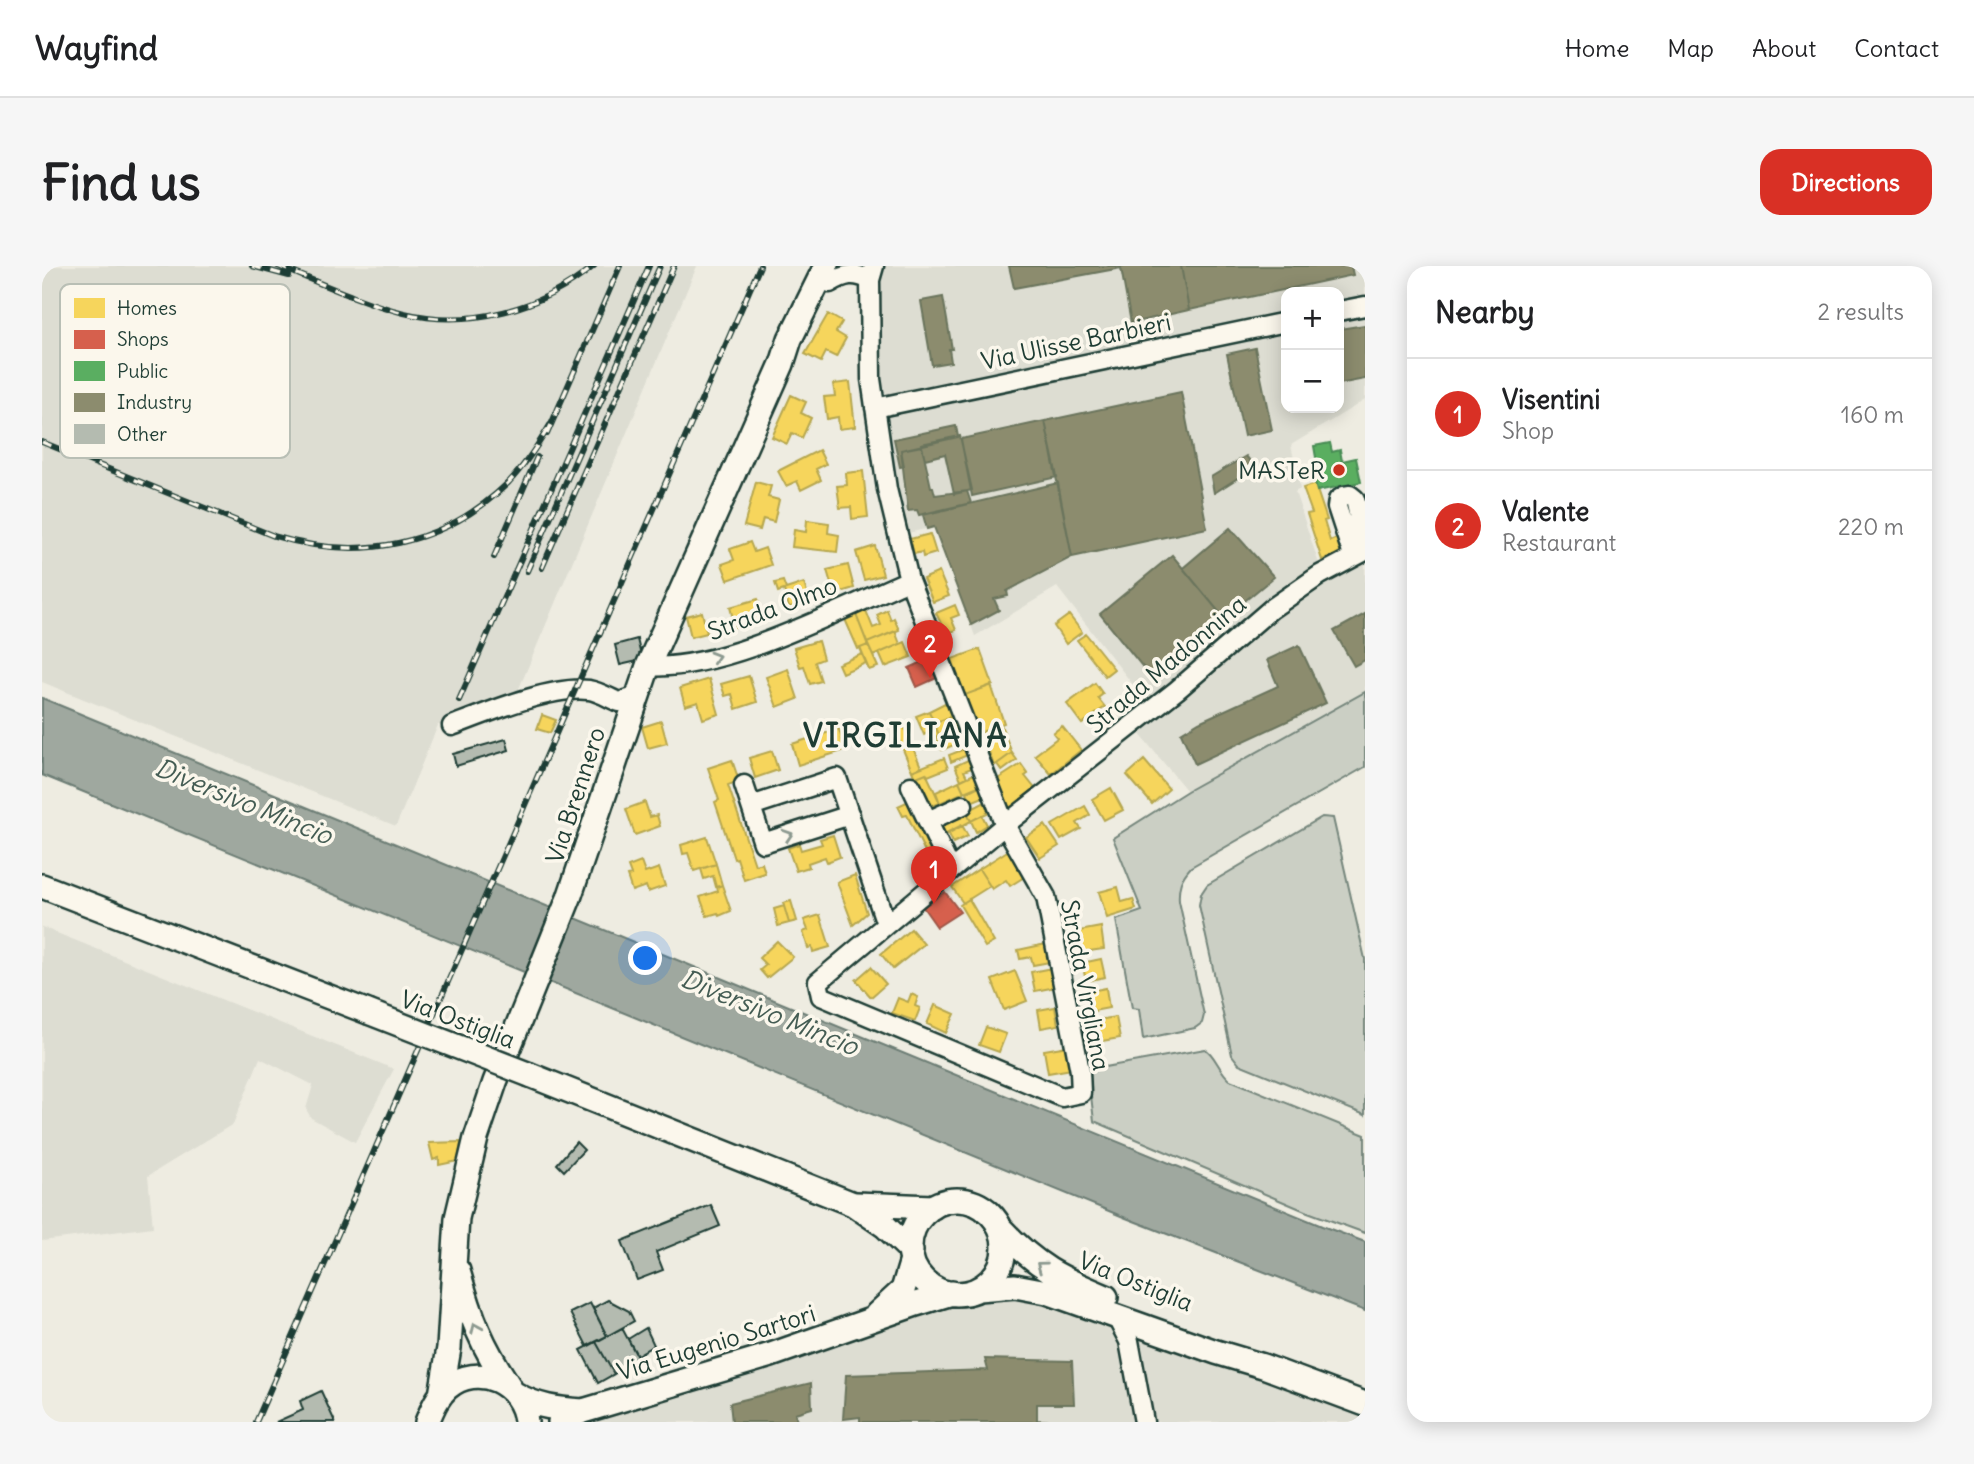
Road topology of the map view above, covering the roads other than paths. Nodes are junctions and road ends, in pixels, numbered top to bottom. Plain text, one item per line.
1 (869, 270) edge
2 (832, 272) edge
3 (1365, 306) edge
4 (1344, 310) edge
5 (1281, 323) edge
6 (875, 408) junction
7 (1361, 550) edge
8 (909, 580) junction
9 (642, 680) junction
10 (452, 726) dead end
11 (744, 785) dead end
12 (911, 786) dead end
13 (963, 805) dead end
14 (751, 806) junction
15 (850, 815) junction
16 (928, 821) junction
17 (1005, 825) junction
18 (951, 870) junction
19 (42, 886) edge
20 (886, 924) junction
21 (821, 996) joint
22 (853, 1204) junction
23 (933, 1207) junction
24 (1000, 1229) junction
25 (454, 1255) junction
26 (912, 1256) junction
27 (978, 1289) junction
28 (952, 1293) junction
29 (865, 1323) junction
30 (1126, 1326) junction
31 (1160, 1332) junction
32 (1216, 1342) junction
33 (1263, 1366) junction
34 (1136, 1370) junction
35 (512, 1391) junction
36 (441, 1395) junction
37 (1365, 1404) edge
38 (583, 1410) junction
39 (427, 1422) edge
40 (526, 1422) edge
41 (560, 1422) edge
42 (1144, 1422) edge

1 - 2 street
1 - 6 street
2 - 9 main road, Via Brennero
3 - 4 street
5 - 6 street, Via Ulisse Barbieri
6 - 8 street
7 - 17 street, Strada Madonnina
9 -> 8 street, Strada Olmo
8 - 17 street
9 - 10 street
9 - 25 main road, Via Brennero
11 - 14 street
12 - 16 street
13 - 16 street
14 - 15 street
14 -> 15 street
15 - 20 street
16 - 18 street
17 - 18 street, Strada Madonnina
17 - 21 street, Strada Virgliana
18 - 20 street, Strada Madonnina
19 - 22 main road, Via Ostiglia, bridge
20 - 21 street, Strada Madonnina
22 - 23 main road, Via Ostiglia
22 - 26 main road, Via Ostiglia
23 - 24 main road
23 - 26 main road
24 - 27 main road
32 -> 24 main road, Via Ostiglia
35 -> 25 main road, Via Brennero
25 - 36 main road, Via Brennero
26 - 28 main road
26 - 29 main road, Via Eugenio Sartori
27 - 28 main road
27 - 30 main road, Via Ostiglia
28 - 29 main road, Via Eugenio Sartori
29 - 38 main road, Via Eugenio Sartori
30 - 31 main road, Via Ostiglia
30 - 32 main road
30 - 34 street
31 - 33 main road, Via Ostiglia
31 - 34 street
32 - 33 main road, Via Ostiglia
33 - 37 main road, Via Ostiglia
34 - 42 street
35 - 36 main road, Via Eugenio Sartori
35 - 38 main road, Via Eugenio Sartori
35 - 40 main road, Via Brennero
36 - 39 main road
38 - 41 main road, Via Eugenio Sartori

